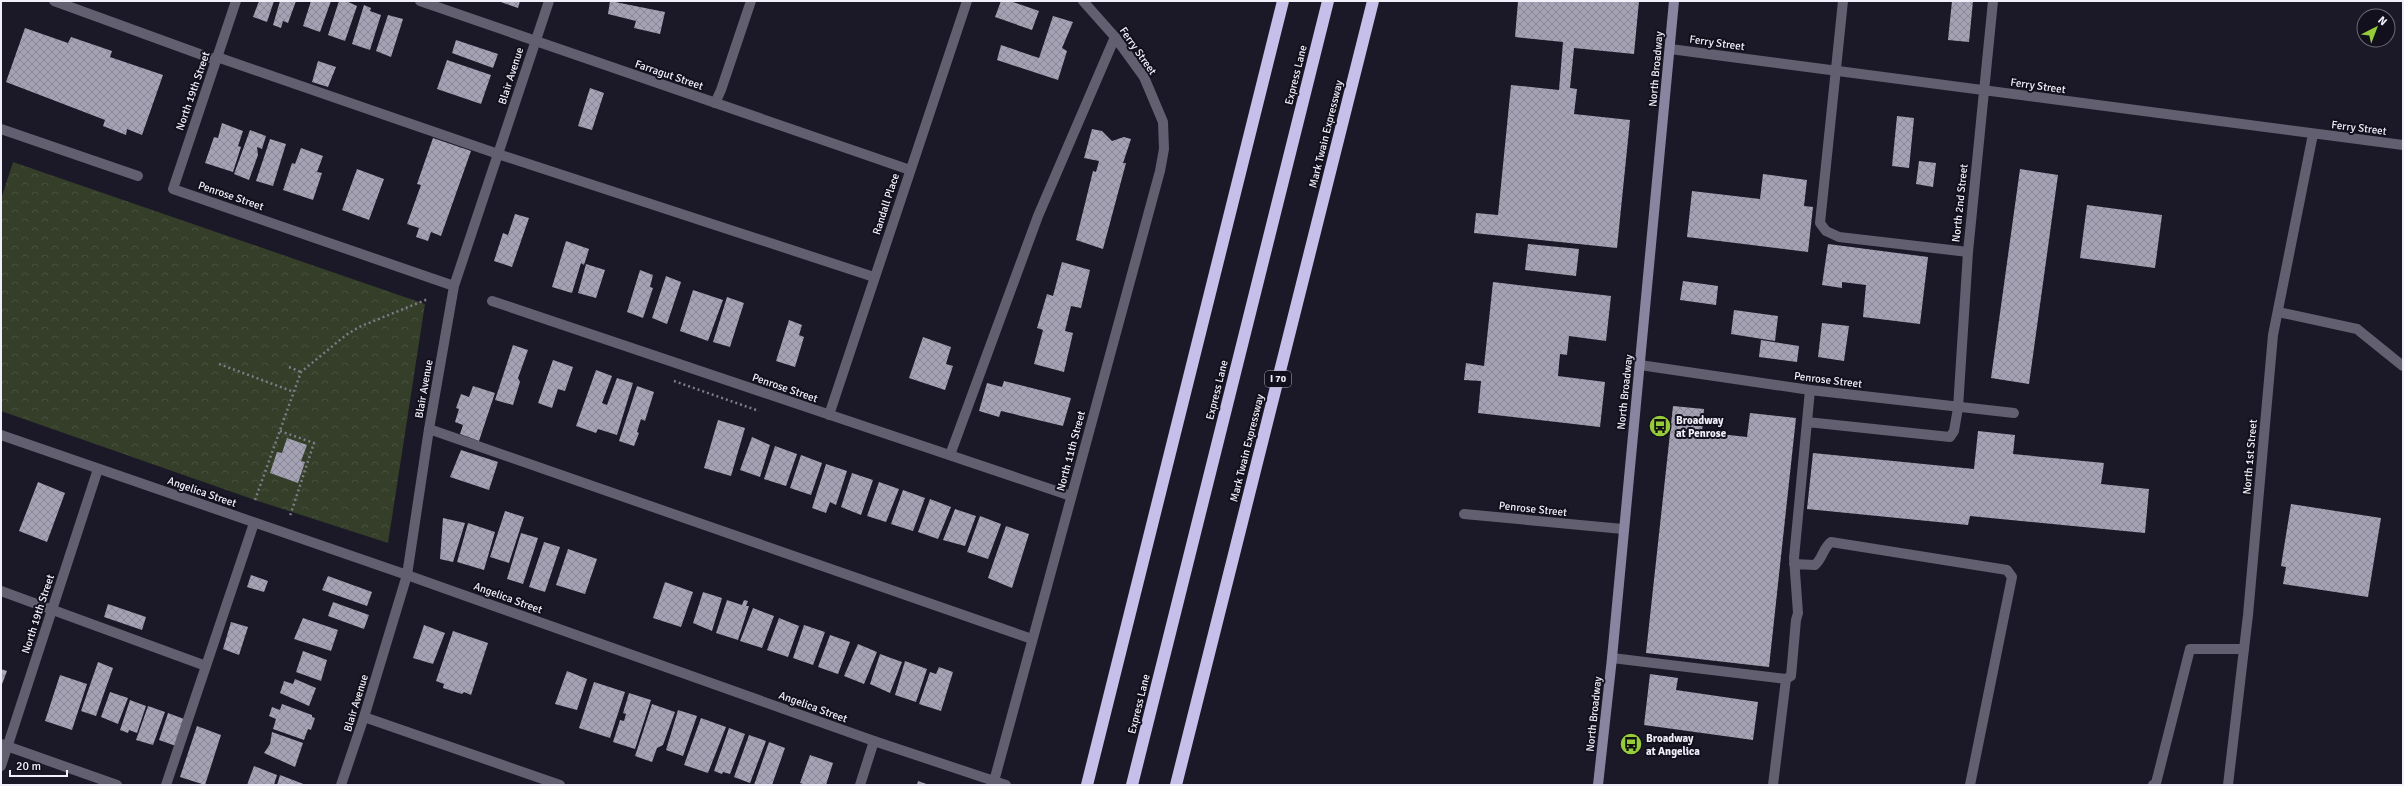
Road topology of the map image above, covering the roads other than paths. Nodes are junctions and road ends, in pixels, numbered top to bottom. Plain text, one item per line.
1 (54, 1) edge
2 (236, 1) edge
3 (420, 1) edge
4 (549, 1) edge
5 (751, 1) edge
6 (967, 1) edge
7 (1082, 1) edge
8 (1283, 1) edge
9 (1328, 1) edge
10 (1373, 1) edge
11 (1674, 1) edge
12 (1843, 1) edge
13 (1994, 1) edge
14 (1115, 37) junction
15 (535, 41) junction
16 (1670, 49) junction
17 (217, 58) junction
18 (1837, 71) junction
19 (1983, 90) junction
20 (715, 103) junction
21 (1163, 122) joint
22 (1, 129) edge
23 (2313, 134) junction
24 (2403, 145) edge
25 (498, 154) junction
26 (910, 170) junction
27 (138, 176) dead end
28 (173, 189) joint
29 (1968, 252) junction
30 (874, 277) junction
31 (454, 286) junction
32 (492, 301) dead end
33 (2278, 312) junction
34 (1640, 364) junction
35 (2403, 366) edge
36 (1810, 390) junction
37 (1958, 408) junction
38 (2014, 413) dead end
39 (829, 415) junction
40 (1807, 422) junction
41 (429, 429) junction
42 (1, 435) edge
43 (950, 455) junction
44 (98, 469) junction
45 (1071, 496) junction
46 (1464, 514) dead end
47 (254, 523) junction
48 (1624, 529) junction
49 (1794, 564) junction
50 (407, 575) junction
51 (1, 591) edge
52 (52, 609) junction
53 (1032, 639) junction
54 (2244, 649) junction
55 (1612, 658) junction
56 (206, 666) junction
57 (1786, 679) junction
58 (364, 717) junction
59 (874, 741) junction
60 (4, 745) edge
61 (1, 766) edge
62 (993, 783) edge
63 (117, 785) edge
64 (166, 785) edge
65 (342, 785) edge
66 (560, 785) edge
67 (860, 785) edge
68 (1006, 785) edge
69 (1087, 785) edge
70 (1132, 785) edge
71 (1176, 785) edge
72 (1598, 785) edge
73 (1773, 785) edge
74 (1970, 785) edge
75 (2154, 785) edge
76 (2228, 785) edge

1 - 17 street
2 - 17 street, North 19th Street
3 - 15 street, Farragut Street
4 - 15 street, Blair Avenue
5 - 20 street
6 - 26 street, Randall Place
7 - 14 street, Ferry Street
8 - 69 highway
9 - 70 highway, Express Lane
10 - 71 highway, Mark Twain Expressway / I 70
11 - 16 main road, North Broadway
12 - 18 street
13 - 19 street, North 2nd Street
14 - 21 street, Ferry Street
14 - 43 street
15 - 20 street, Farragut Street
15 - 25 street, Blair Avenue
16 - 18 street, Ferry Street
16 - 34 main road, North Broadway
17 - 25 street
17 - 28 street, North 19th Street
18 - 19 street, Ferry Street
18 - 29 street
19 - 23 street, Ferry Street
19 - 29 street, North 2nd Street
20 - 26 street, Farragut Street
21 - 45 street, North 11th Street
22 - 27 street
23 - 24 street, Ferry Street
23 - 33 street, North 1st Street
25 - 30 street
25 - 31 street, Blair Avenue
26 - 30 street, Randall Place
28 - 31 street, Penrose Street
29 - 37 street, North 2nd Street
30 - 39 street, Randall Place
31 - 41 street, Blair Avenue
32 - 39 street, Penrose Street
33 - 35 street
33 - 54 street, North 1st Street
34 - 36 street, Penrose Street
34 - 48 main road, North Broadway
36 - 37 street, Penrose Street
36 - 40 street
37 - 38 street, Penrose Street
37 - 40 street, North 2nd Street
39 - 43 street, Penrose Street
40 - 49 street
41 - 50 street, Blair Avenue
41 - 53 street
42 - 44 street, Angelica Street
43 - 45 street, Penrose Street
44 - 47 street, Angelica Street
44 - 52 street, North 19th Street
45 - 53 street, North 11th Street
46 - 48 street, Penrose Street
47 - 50 street, Angelica Street
47 - 56 street
48 - 55 main road, North Broadway
49 - 57 street
49 - 74 street
50 - 58 street, Blair Avenue
50 - 59 street, Angelica Street
51 - 52 street
52 - 56 street
52 - 60 street, North 19th Street
53 - 62 street, North 11th Street
54 - 75 street
54 - 76 street, North 1st Street
55 - 57 street
55 - 72 main road, North Broadway
56 - 64 street
57 - 73 street
58 - 65 street, Blair Avenue
58 - 66 street
59 - 62 street, Angelica Street
59 - 67 street
60 - 61 street, North 19th Street
60 - 63 street
62 - 68 street, Angelica Street

